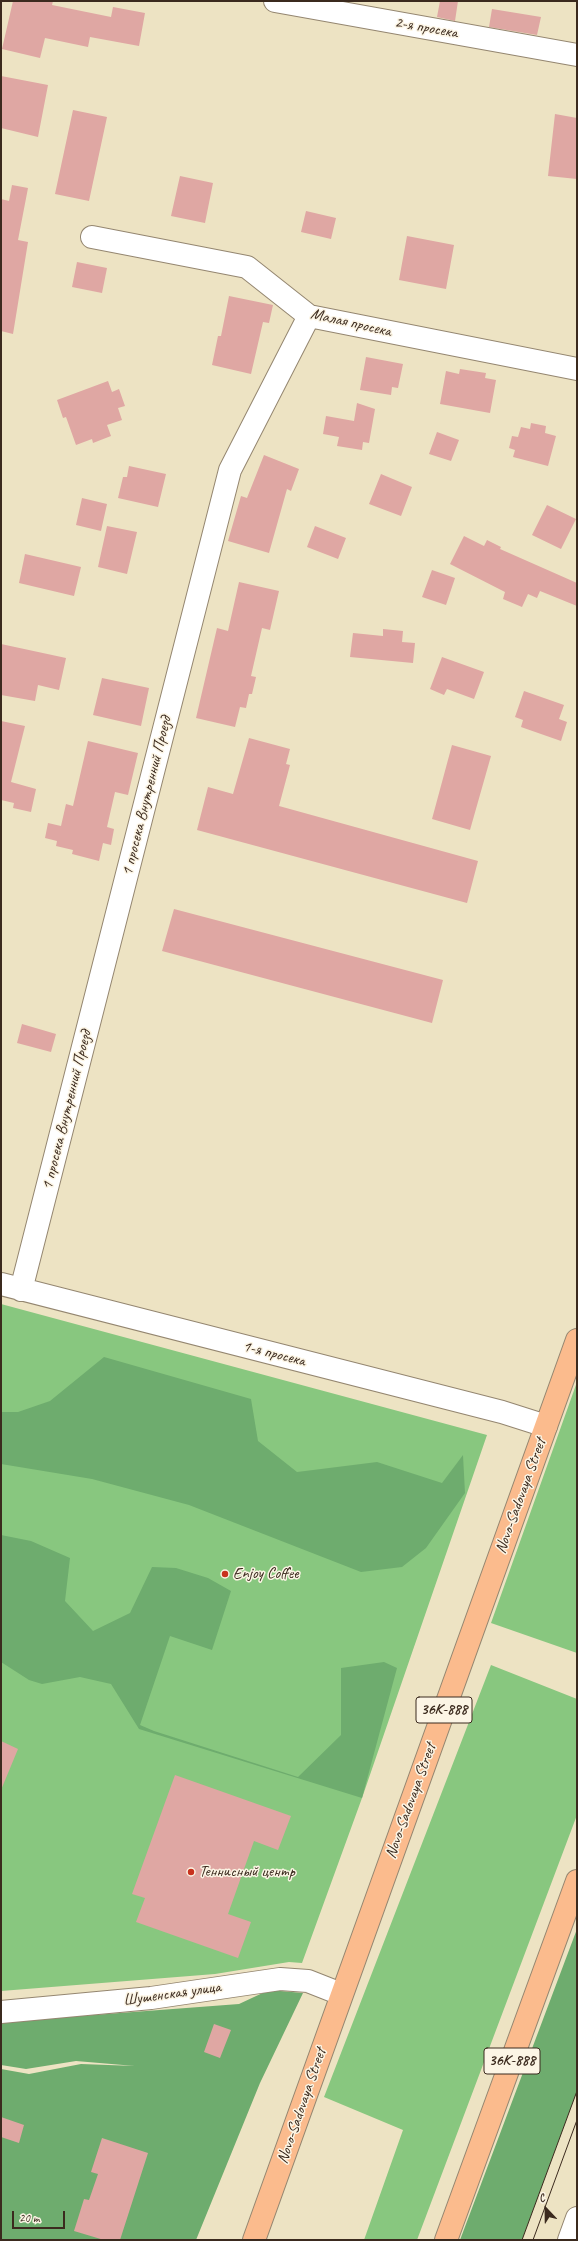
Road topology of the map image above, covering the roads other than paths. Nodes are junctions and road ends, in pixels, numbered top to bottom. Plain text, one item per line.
1 (275, 1) edge
2 (577, 55) edge
3 (92, 237) dead end
4 (309, 316) junction
5 (577, 369) edge
6 (11, 1287) edge
7 (577, 1340) edge
8 (546, 1426) junction
9 (577, 1881) edge
10 (341, 1994) junction
11 (1, 2012) edge
12 (577, 2218) edge
13 (254, 2240) edge
14 (446, 2240) edge
15 (569, 2240) edge

1 - 2 street, 2-я просека
3 - 4 street, Малая просека
4 - 5 street, Малая просека
4 - 6 street, 1 просека Внутренний Проезд
6 - 8 street, 1-я просека
7 - 8 main road, Novo-Sadovaya Street / 36К-888
8 - 10 main road, Novo-Sadovaya Street / 36К-888
9 - 14 main road, 36К-888
10 - 11 street, Шушенская улица
10 - 13 main road, Novo-Sadovaya Street / 36К-888
12 - 15 street

